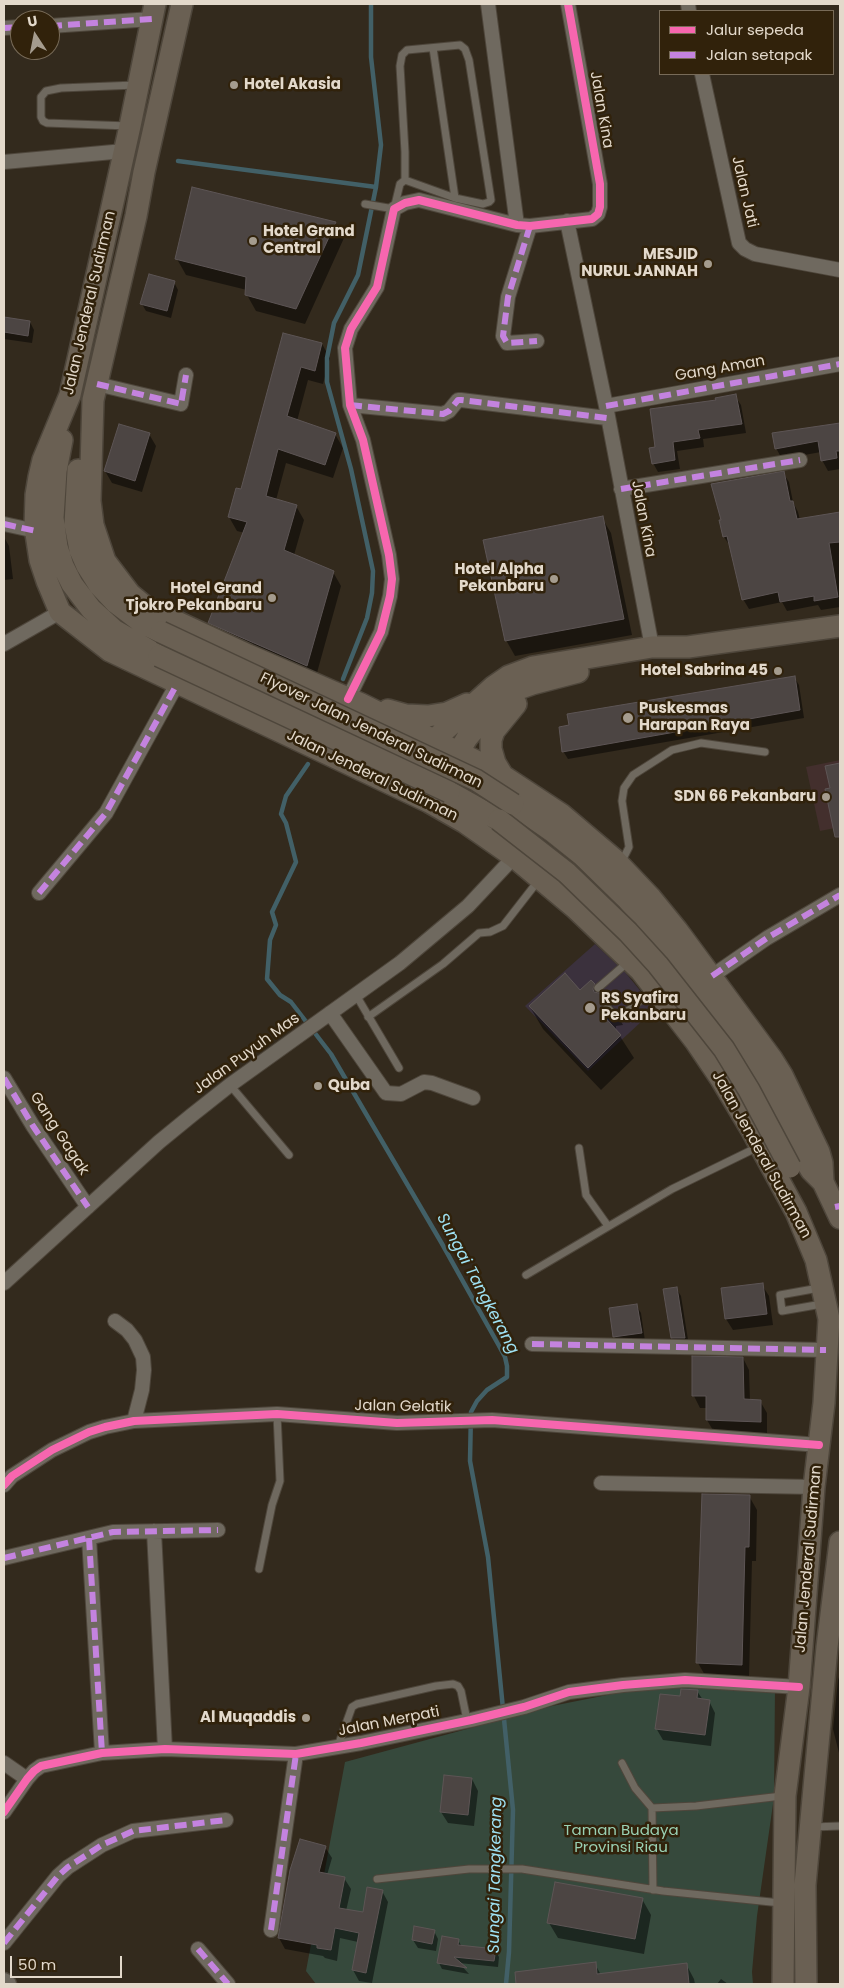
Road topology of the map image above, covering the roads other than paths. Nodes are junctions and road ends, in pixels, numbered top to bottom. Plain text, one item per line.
1 (182, 4) edge
2 (488, 4) edge
3 (568, 4) edge
4 (154, 12) edge
5 (60, 25) edge
6 (433, 48) junction
7 (702, 75) edge
8 (139, 85) junction
9 (130, 126) junction
10 (124, 151) junction
11 (4, 162) edge
12 (404, 180) junction
13 (455, 198) junction
14 (365, 204) dead end
15 (392, 208) junction
16 (567, 221) junction
17 (524, 226) junction
18 (840, 270) edge
19 (537, 342) dead end
20 (840, 364) edge
21 (186, 374) dead end
22 (82, 402) junction
23 (350, 405) junction
24 (606, 412) junction
25 (800, 460) dead end
26 (621, 489) junction
27 (4, 524) edge
28 (36, 531) junction
29 (60, 612) junction
30 (840, 626) edge
31 (4, 644) edge
32 (652, 647) junction
33 (688, 647) junction
34 (578, 672) junction
35 (177, 684) junction
36 (313, 684) junction
37 (494, 688) junction
38 (354, 702) junction
39 (287, 734) junction
40 (434, 740) junction
41 (458, 751) junction
42 (765, 752) dead end
43 (501, 774) junction
44 (404, 790) junction
45 (429, 802) junction
46 (554, 809) junction
47 (514, 857) junction
48 (620, 865) junction
49 (540, 879) junction
50 (39, 893) dead end
51 (840, 895) edge
52 (630, 960) junction
53 (712, 976) junction
54 (598, 988) dead end
55 (655, 989) junction
56 (356, 995) junction
57 (607, 1007) dead end
58 (325, 1016) junction
59 (368, 1017) junction
60 (399, 1068) dead end
61 (4, 1078) edge
62 (230, 1085) junction
63 (474, 1098) dead end
64 (760, 1146) junction
65 (579, 1148) dead end
66 (289, 1155) dead end
67 (797, 1162) junction
68 (823, 1182) junction
69 (88, 1207) junction
70 (838, 1210) edge
71 (608, 1226) junction
72 (809, 1242) junction
73 (526, 1274) dead end
74 (4, 1283) edge
75 (823, 1295) junction
76 (115, 1321) dead end
77 (532, 1344) dead end
78 (826, 1350) junction
79 (277, 1414) junction
80 (134, 1422) junction
81 (819, 1446) junction
82 (7, 1476) edge
83 (601, 1483) dead end
84 (814, 1487) junction
85 (218, 1530) dead end
86 (154, 1531) junction
87 (89, 1538) junction
88 (840, 1542) edge
89 (4, 1558) edge
90 (260, 1569) dead end
91 (834, 1645) edge
92 (799, 1687) junction
93 (469, 1720) junction
94 (338, 1747) junction
95 (165, 1750) junction
96 (102, 1752) junction
97 (296, 1754) junction
98 (622, 1763) dead end
99 (4, 1764) edge
100 (27, 1779) junction
101 (785, 1796) junction
102 (652, 1808) junction
103 (4, 1812) edge
104 (226, 1820) dead end
105 (840, 1826) edge
106 (810, 1827) junction
107 (377, 1879) dead end
108 (653, 1890) junction
109 (782, 1903) junction
110 (271, 1930) dead end
111 (4, 1943) edge
112 (198, 1949) dead end
113 (4, 1981) edge
114 (8, 1984) edge
115 (228, 1984) edge
116 (783, 1984) edge
117 (806, 1984) edge

1 - 22 main road, Jalan Jenderal Sudirman
2 - 17 street
3 - 16 street, Jalan Kina
4 - 5 street
4 - 8 main road, Jalan Jenderal Sudirman
6 - 12 lane
6 - 13 lane
6 - 13 lane
7 - 18 street, Jalan Jati
8 - 9 main road, Jalan Jenderal Sudirman
8 - 9 lane
9 - 10 main road, Jalan Jenderal Sudirman
10 - 11 street
10 - 22 main road, Jalan Jenderal Sudirman
12 - 13 lane
12 - 15 lane
14 - 15 lane
15 - 17 street
15 - 23 street
16 - 17 street
16 - 24 street, Jalan Kina
17 - 19 street
20 - 24 street, Gang Aman
21 - 22 street
22 - 28 main road, Jalan Jenderal Sudirman
22 - 36 main road, Jalan Jenderal Sudirman
22 - 67 main road, Flyover Jalan Jenderal Sudirman, bridge
23 - 24 street, Gang Aman
23 - 38 street
24 - 26 street, Jalan Kina
25 - 26 street
26 - 32 street, Jalan Kina
27 - 28 street
28 - 29 main road, Jalan Jenderal Sudirman
29 - 31 street
29 - 35 main road, Jalan Jenderal Sudirman
30 - 33 main road
32 - 33 main road
32 - 37 main road
33 - 34 main road
34 - 41 main road
34 - 43 main road
35 - 39 main road, Jalan Jenderal Sudirman
35 - 50 street
36 - 38 main road, Jalan Jenderal Sudirman
36 - 39 main road
37 - 38 main road
37 - 40 main road
38 - 40 main road, Jalan Jenderal Sudirman
39 - 44 main road, Jalan Jenderal Sudirman
40 - 41 main road, Jalan Jenderal Sudirman
40 - 44 main road
41 - 43 main road, Jalan Jenderal Sudirman
41 - 45 main road
42 - 48 lane
43 - 46 main road, Jalan Jenderal Sudirman
44 - 45 main road, Jalan Jenderal Sudirman
45 - 47 main road, Jalan Jenderal Sudirman
46 - 47 main road
46 - 48 main road, Jalan Jenderal Sudirman
47 - 49 main road, Jalan Jenderal Sudirman
47 - 56 street, Jalan Puyuh Mas
48 - 53 main road, Jalan Jenderal Sudirman
49 - 52 main road, Jalan Jenderal Sudirman
49 - 59 lane
51 - 53 street
52 - 54 lane
52 - 55 main road, Jalan Jenderal Sudirman
53 - 68 main road, Jalan Jenderal Sudirman
55 - 57 lane
55 - 64 main road, Jalan Jenderal Sudirman
56 - 58 street, Jalan Puyuh Mas
56 - 59 lane
58 - 62 street, Jalan Puyuh Mas
58 - 63 street
59 - 60 lane
61 - 69 street, Gang Gagak
62 - 66 lane
62 - 69 street, Jalan Puyuh Mas
64 - 71 lane
64 - 72 main road, Jalan Jenderal Sudirman
65 - 71 lane
67 - 68 main road
67 - 72 main road
68 - 70 main road, Jalan Jenderal Sudirman
69 - 74 street, Jalan Puyuh Mas
71 - 73 lane
72 - 75 main road, Jalan Jenderal Sudirman
75 - 75 lane
75 - 78 main road, Jalan Jenderal Sudirman
76 - 80 street
77 - 78 street
78 - 81 main road, Jalan Jenderal Sudirman
79 - 80 street, Jalan Gelatik
79 - 81 street, Jalan Gelatik
79 - 90 lane
80 - 82 street, Jalan Gelatik
81 - 84 main road, Jalan Jenderal Sudirman
83 - 84 street
84 - 92 main road, Jalan Jenderal Sudirman
85 - 86 street
86 - 87 street
86 - 95 street
87 - 89 street
87 - 96 street
88 - 91 main road, Jalan Jenderal Sudirman
91 - 106 main road, Jalan Jenderal Sudirman
92 - 93 street, Jalan Merpati
92 - 101 main road, Jalan Jenderal Sudirman
93 - 94 street, Jalan Merpati
93 - 94 lane
94 - 97 street, Jalan Merpati
95 - 96 street, Jalan Merpati
95 - 97 street, Jalan Merpati
96 - 100 street, Jalan Merpati
97 - 110 street
98 - 102 lane
99 - 100 street
100 - 103 street, Jalan Merpati
101 - 102 lane
101 - 109 main road, Jalan Jenderal Sudirman
102 - 108 lane
104 - 111 street
105 - 106 lane
106 - 117 main road, Jalan Jenderal Sudirman
107 - 108 lane
108 - 109 lane
109 - 116 main road, Jalan Jenderal Sudirman
112 - 115 street
113 - 114 street

